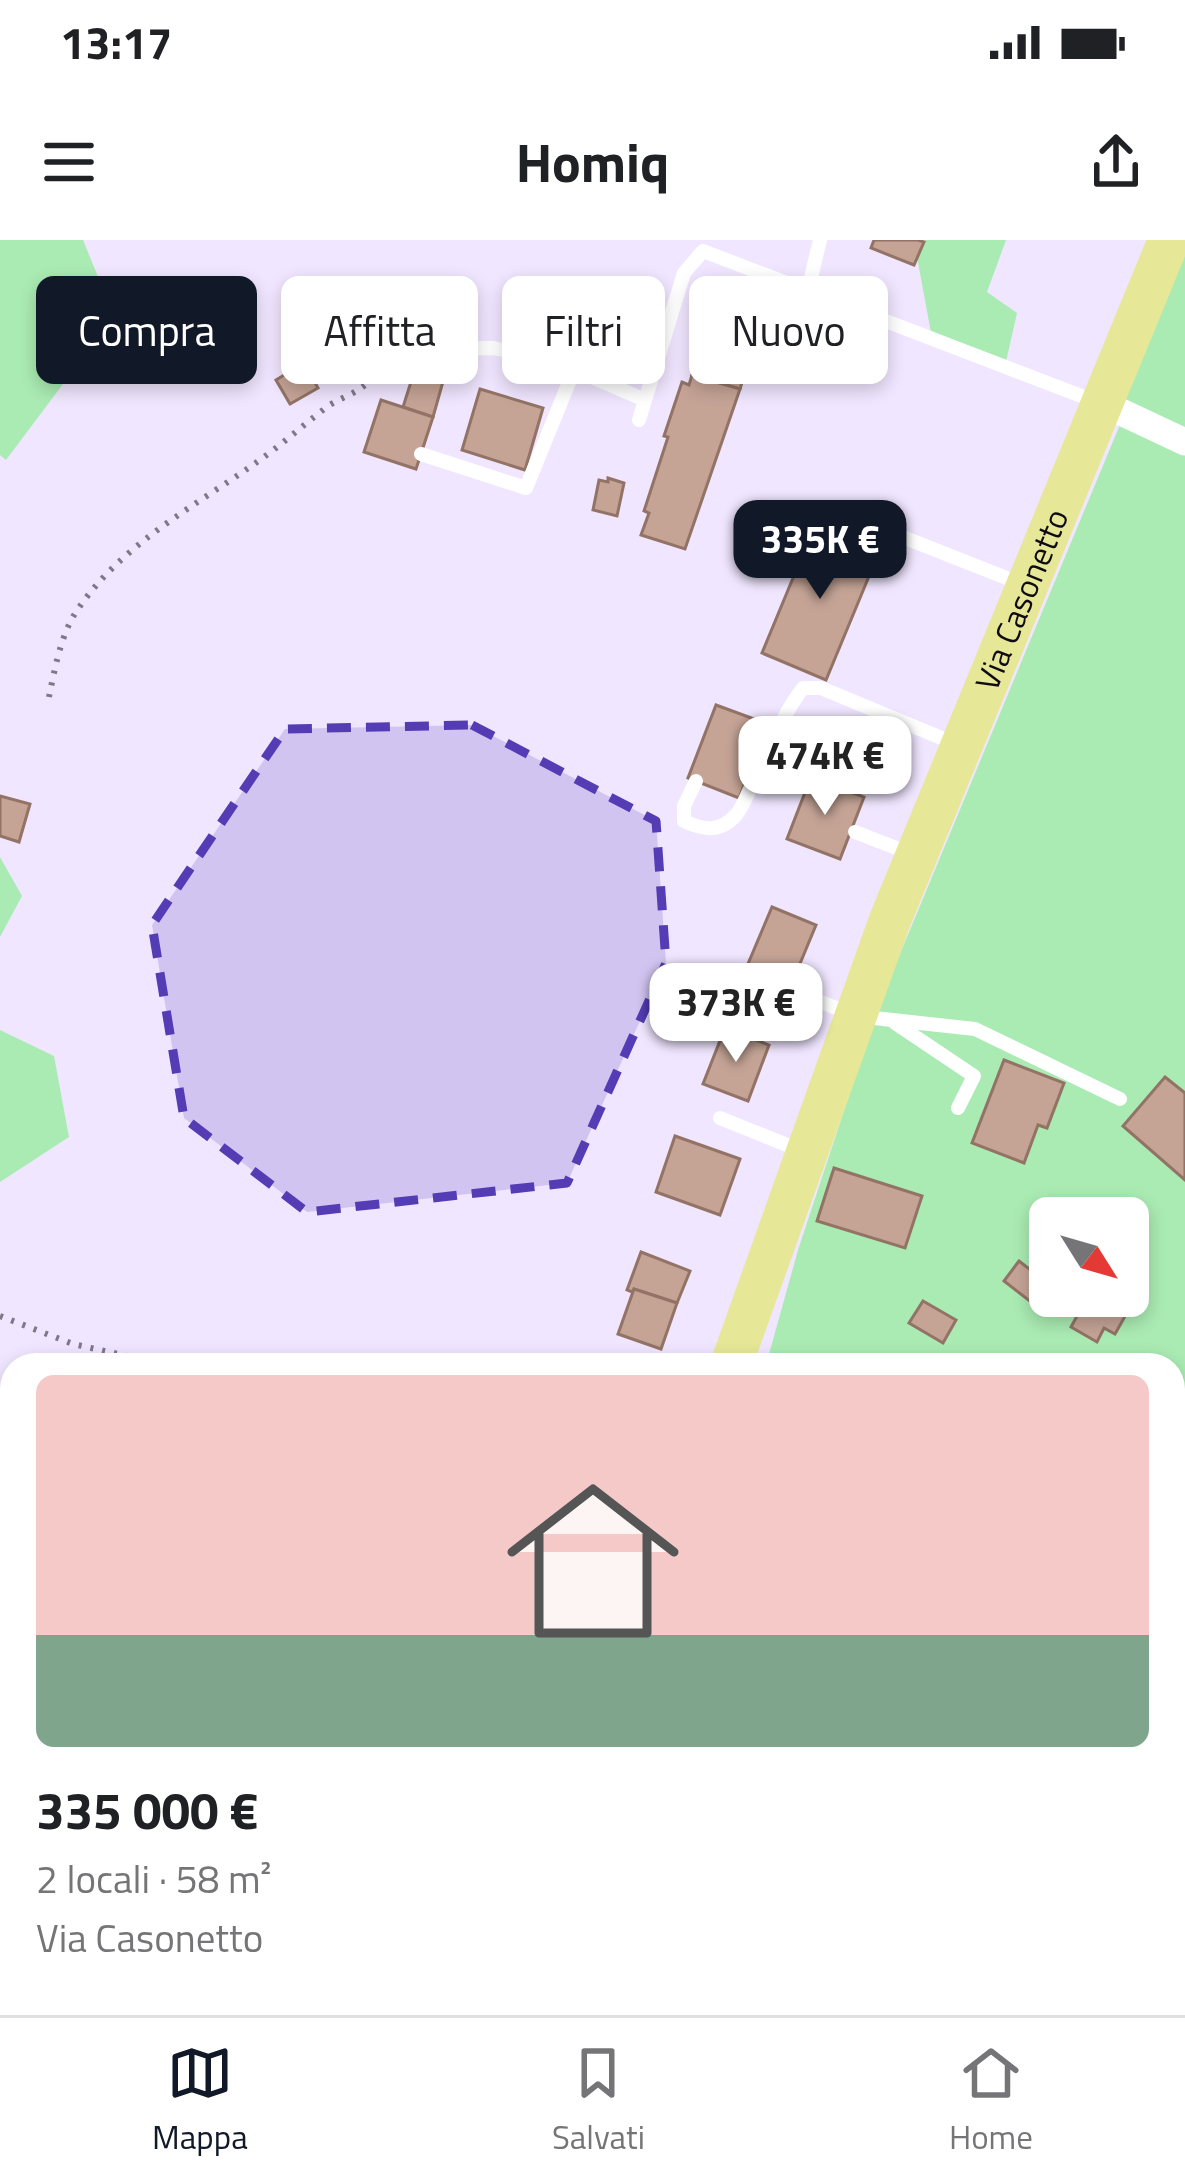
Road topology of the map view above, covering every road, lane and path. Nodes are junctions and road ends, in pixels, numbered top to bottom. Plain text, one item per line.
1 (820, 240) edge
2 (1169, 240) edge
3 (772, 276) edge
4 (811, 276) edge
5 (888, 321) edge
6 (368, 384) edge
7 (568, 384) edge
8 (607, 384) edge
9 (645, 400) junction
10 (1102, 403) junction
11 (639, 420) dead end
12 (1185, 442) edge
13 (422, 454) dead end
14 (847, 514) dead end
15 (1027, 585) junction
16 (49, 697) dead end
17 (961, 746) junction
18 (696, 781) dead end
19 (855, 832) dead end
20 (916, 856) junction
21 (741, 992) dead end
22 (873, 1018) junction
23 (1120, 1099) dead end
24 (958, 1108) dead end
25 (719, 1118) dead end
26 (807, 1153) junction
27 (0, 1316) edge
28 (114, 1353) edge
29 (735, 1353) edge

1 - 4 lane
2 - 10 main road, Via Casonetto
3 - 9 lane
5 - 10 lane
6 - 16 path
7 - 13 lane
8 - 9 lane
9 - 11 lane
10 - 12 street
10 - 15 main road, Via Casonetto
14 - 15 lane
15 - 17 main road, Via Casonetto
17 - 18 lane
17 - 20 main road, Via Casonetto
19 - 20 lane
20 - 22 main road, Via Casonetto
21 - 22 lane
22 - 23 lane
22 - 24 lane
22 - 26 main road, Via Casonetto
25 - 26 lane
26 - 29 main road, Via Casonetto
27 - 28 path

